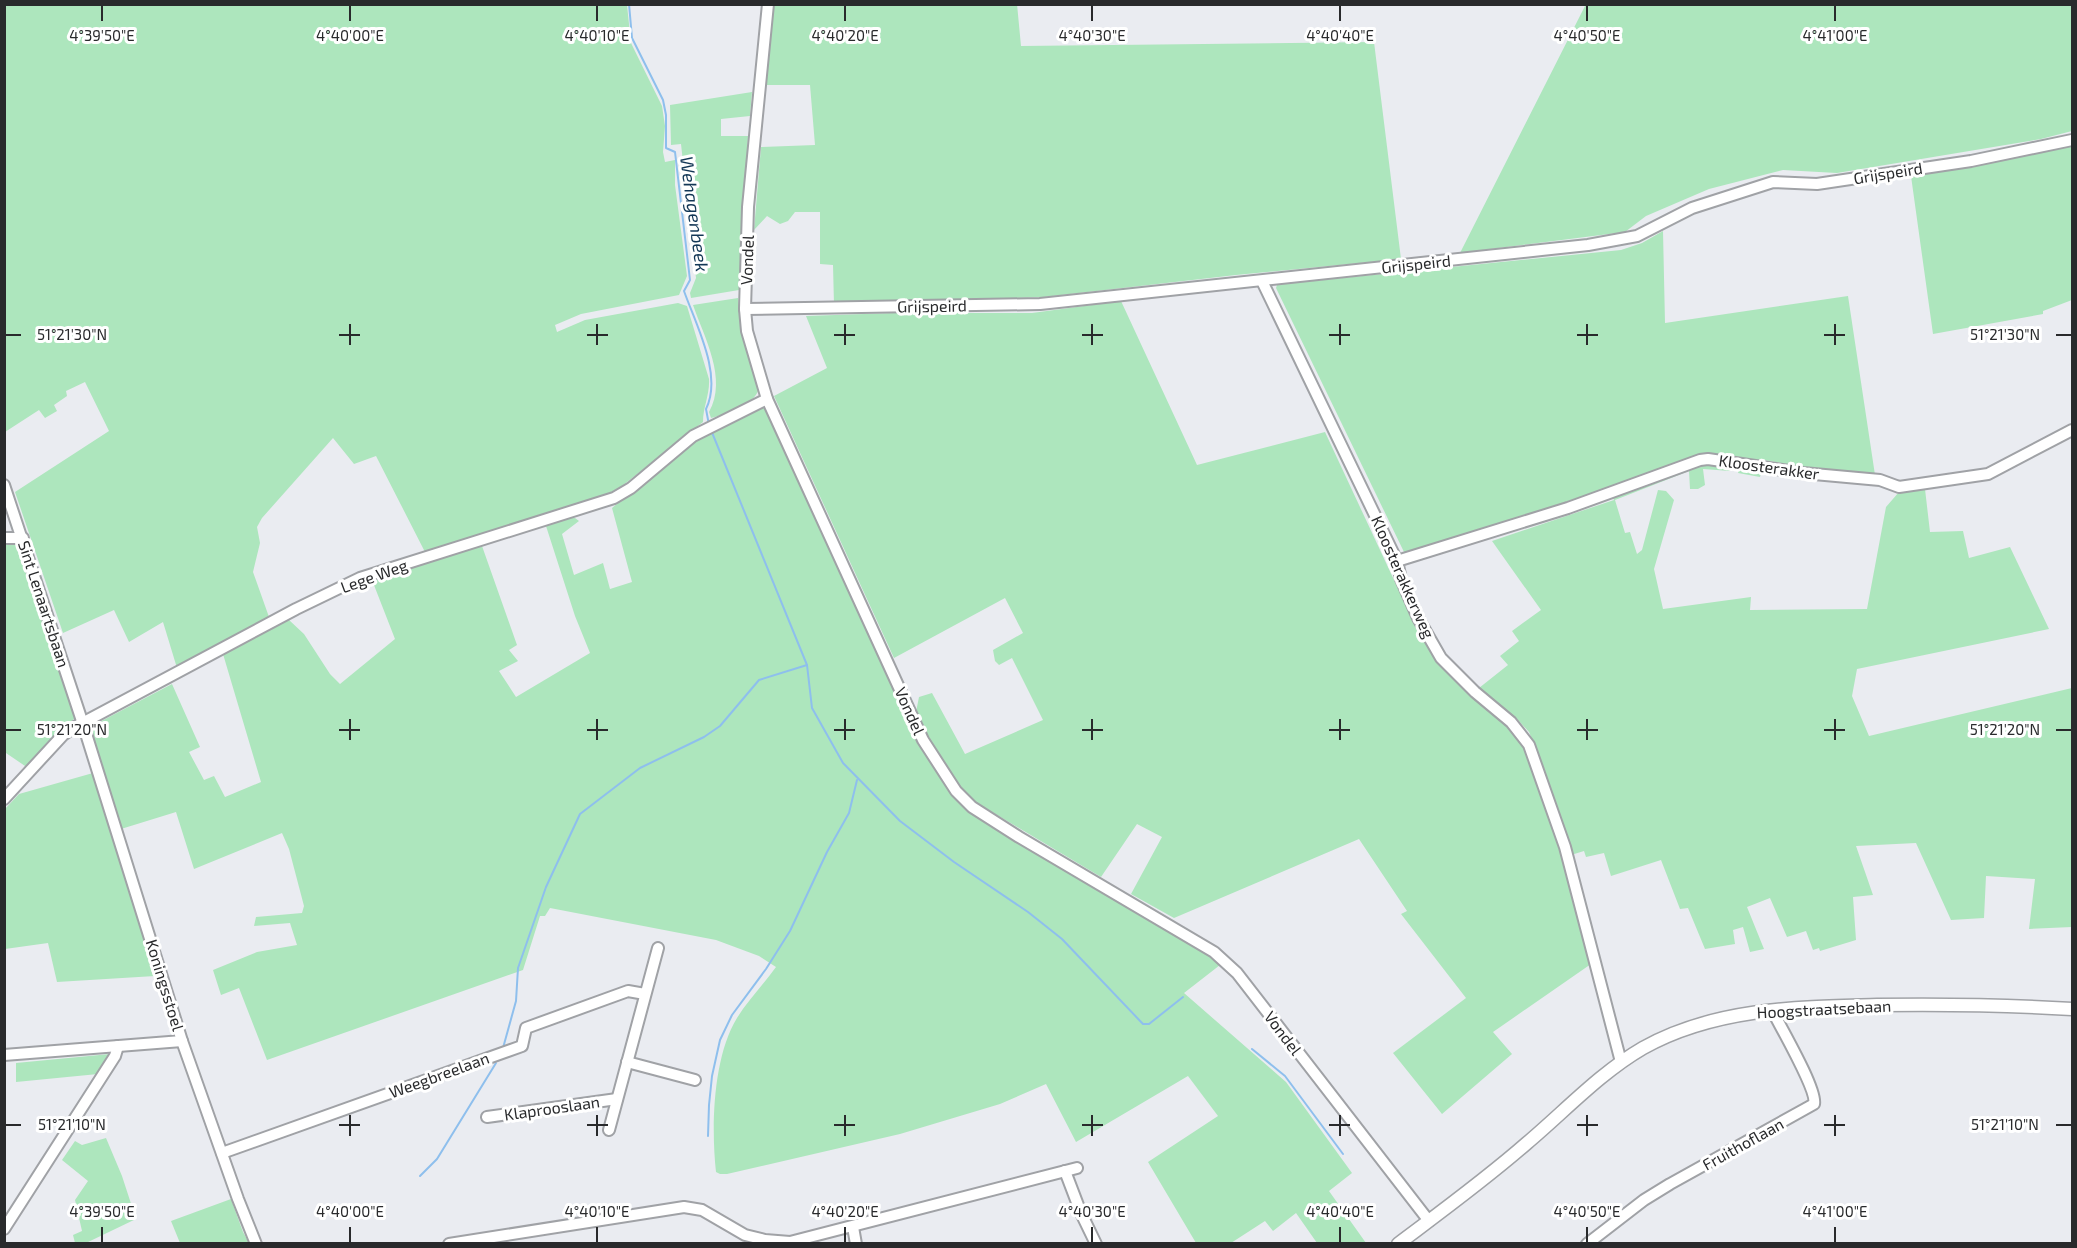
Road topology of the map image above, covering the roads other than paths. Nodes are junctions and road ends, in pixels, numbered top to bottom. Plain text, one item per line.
1 (768, 4) edge
2 (2073, 140) edge
3 (1262, 281) junction
4 (745, 309) junction
5 (767, 399) junction
6 (2073, 430) edge
7 (4, 485) edge
8 (4, 538) edge
9 (23, 538) junction
10 (1397, 561) junction
11 (82, 724) junction
12 (4, 799) edge
13 (658, 948) dead end
14 (645, 994) junction
15 (2073, 1009) edge
16 (1772, 1010) junction
17 (182, 1041) junction
18 (118, 1046) junction
19 (4, 1055) edge
20 (627, 1062) junction
21 (1621, 1062) junction
22 (695, 1080) dead end
23 (618, 1099) junction
24 (487, 1117) dead end
25 (609, 1130) dead end
26 (222, 1153) junction
27 (1077, 1168) dead end
28 (1065, 1171) junction
29 (1429, 1221) junction
30 (853, 1227) junction
31 (4, 1230) edge
32 (256, 1244) edge
33 (449, 1244) edge
34 (856, 1244) edge
35 (1096, 1244) edge
36 (1398, 1244) edge
37 (1587, 1244) edge

1 - 4 street, Vondel
2 - 3 street, Grijspeird
3 - 4 street, Grijspeird
3 - 10 street, Kloosterakkerweg
4 - 5 street, Vondel
5 - 11 street, Lege Weg
5 - 29 street, Vondel
6 - 10 street, Kloosterakker
7 - 9 street, Sint Lenaartsbaan
8 - 9 street
9 - 11 street, Sint Lenaartsbaan
10 - 21 street, Kloosterakkerweg
11 - 12 street, Lege Weg
11 - 17 street, Koningsstoel
13 - 14 street, Klaprooslaan
14 - 20 street, Klaprooslaan
14 - 26 street, Weegbreelaan
15 - 16 main road, Hoogstraatsebaan
16 - 21 main road, Hoogstraatsebaan
16 - 37 street, Fruithoflaan
17 - 18 street
17 - 26 street, Koningsstoel
18 - 19 street
18 - 31 street
20 - 22 street
20 - 23 street, Klaprooslaan
21 - 29 main road, Hoogstraatsebaan
23 - 24 street, Klaprooslaan
23 - 25 street, Klaprooslaan
26 - 32 street, Koningsstoel
27 - 28 street
28 - 30 street
28 - 35 street
29 - 36 main road, Hoogstraatsebaan
30 - 33 street
30 - 34 street

